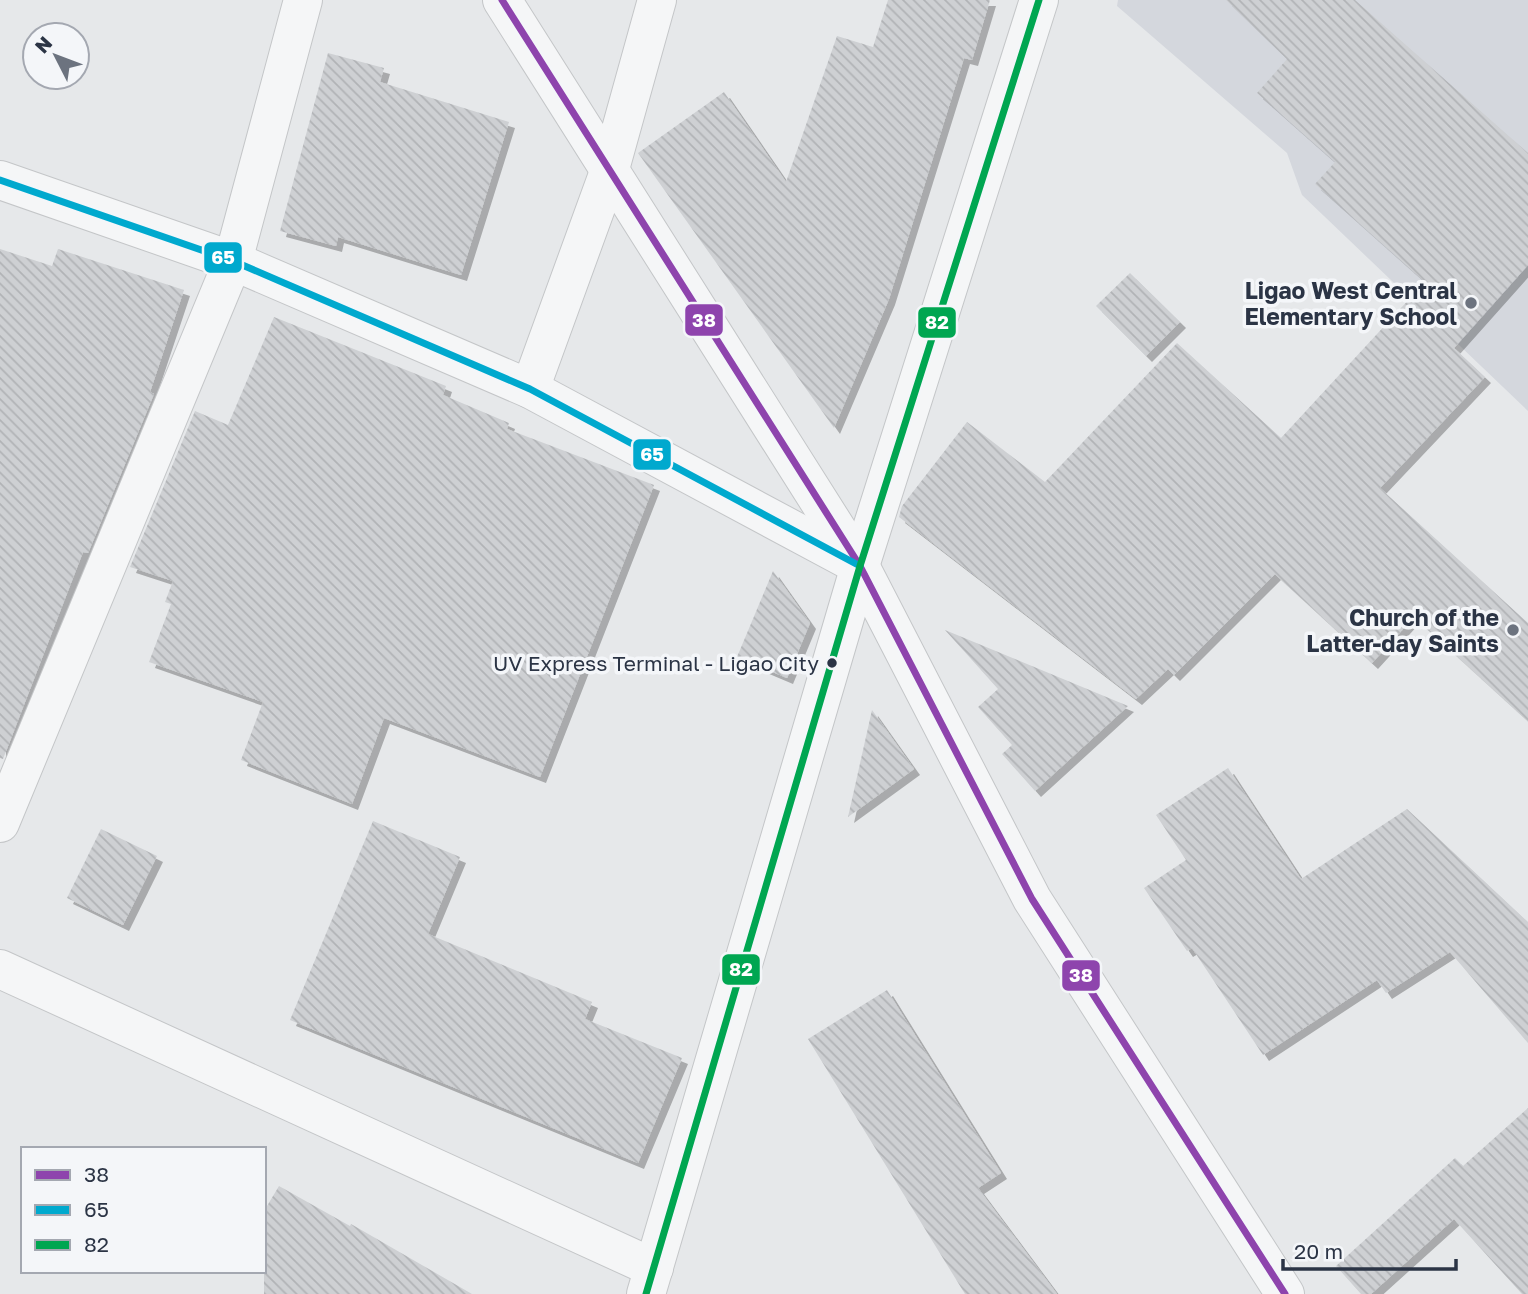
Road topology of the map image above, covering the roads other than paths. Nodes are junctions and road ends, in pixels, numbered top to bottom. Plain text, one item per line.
1 (303, 0) edge
2 (502, 0) edge
3 (657, 0) edge
4 (1039, 0) edge
5 (610, 169) junction
6 (0, 180) edge
7 (233, 261) junction
8 (530, 389) junction
9 (860, 566) junction
10 (0, 823) edge
11 (0, 969) edge
12 (650, 1281) edge
13 (1285, 1294) edge

1 - 7 street
2 - 5 street
3 - 5 street
4 - 9 street
5 - 8 street
5 - 9 street
6 - 7 street
7 - 8 street
7 - 10 street
8 - 9 street
9 - 12 street
9 - 13 street
11 - 12 street

